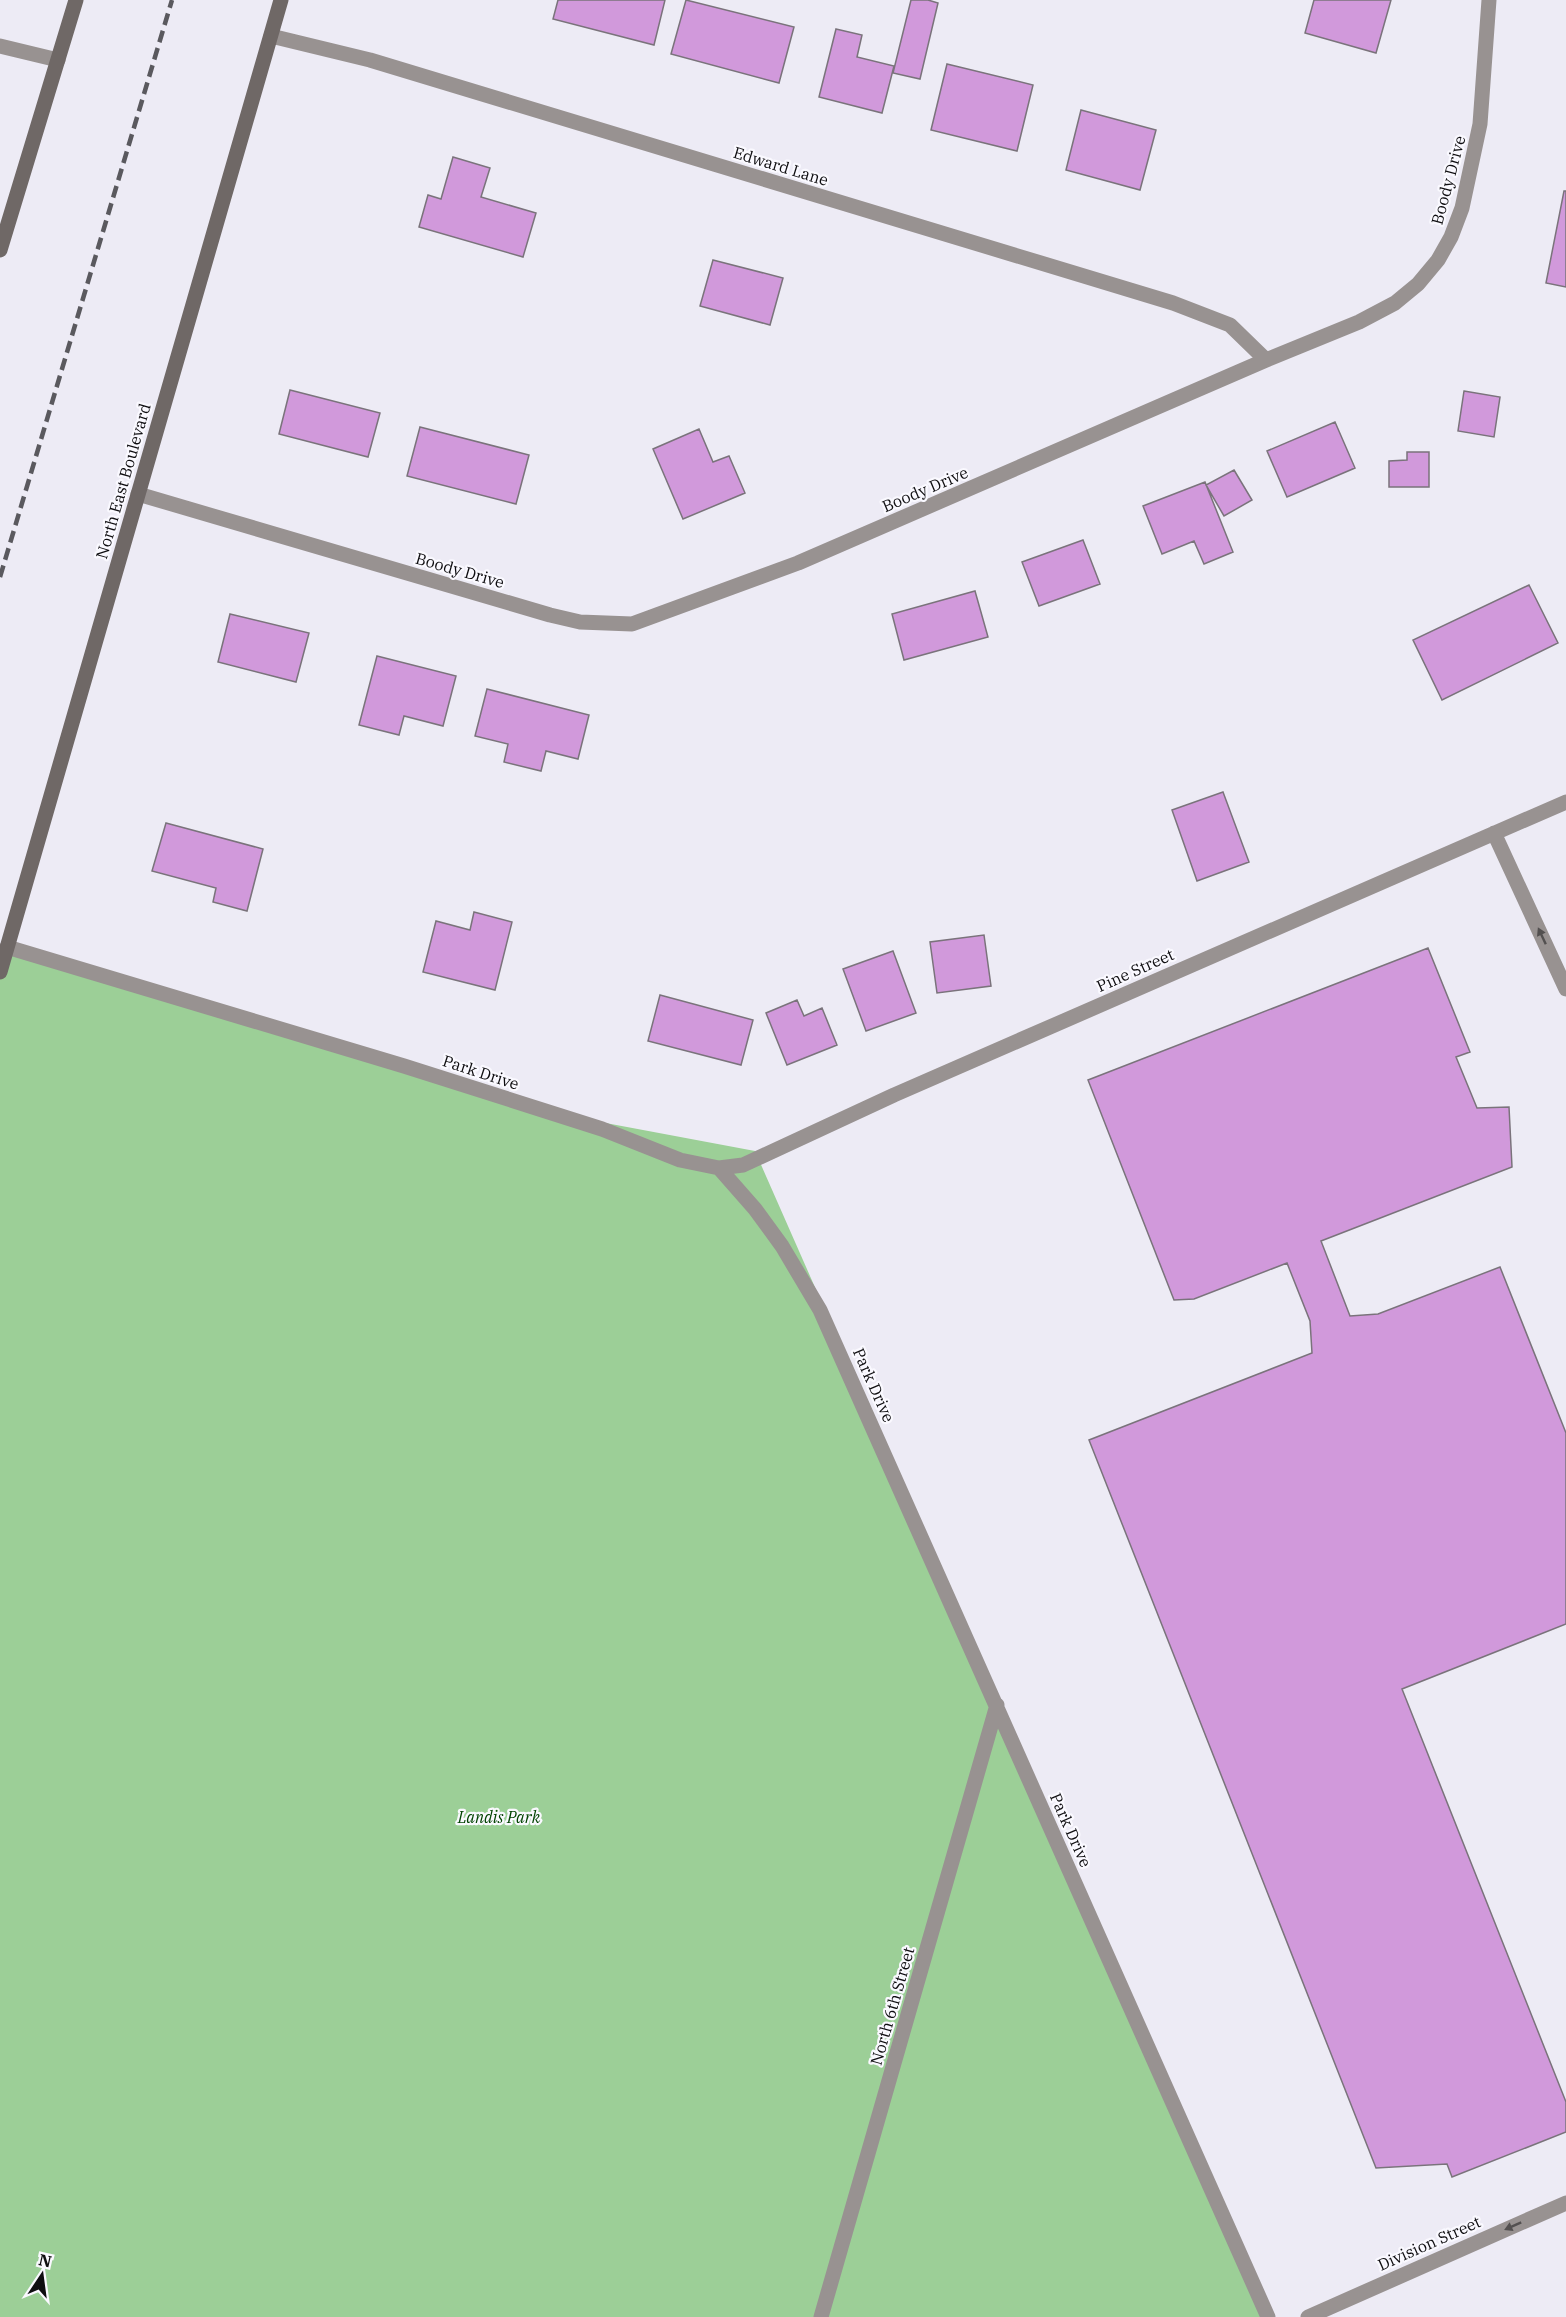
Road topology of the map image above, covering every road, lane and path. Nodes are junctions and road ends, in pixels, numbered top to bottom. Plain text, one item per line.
1 (76, 0) edge
2 (281, 0) edge
3 (1490, 0) edge
4 (271, 36) junction
5 (0, 46) edge
6 (58, 60) junction
7 (0, 250) edge
8 (1266, 360) junction
9 (138, 494) junction
10 (1566, 802) edge
11 (1494, 833) junction
12 (4, 946) edge
13 (0, 972) edge
14 (1566, 989) edge
15 (719, 1168) junction
16 (997, 1705) junction
17 (1566, 2202) edge
18 (821, 2317) edge
19 (1268, 2317) edge
20 (1308, 2317) edge

1 - 6 main road
2 - 4 main road, North East Boulevard
3 - 8 street, Boody Drive
4 - 8 street, Edward Lane
4 - 9 main road, North East Boulevard
5 - 6 street
6 - 7 main road
8 - 9 street, Boody Drive
9 - 12 main road, North East Boulevard
10 - 11 street, Pine Street
14 -> 11 street
11 - 15 street, Pine Street
12 - 13 main road, North East Boulevard
12 - 15 street, Park Drive
15 - 16 street, Park Drive
16 - 18 street, North 6th Street
16 - 19 street, Park Drive
17 -> 20 street, Division Street

